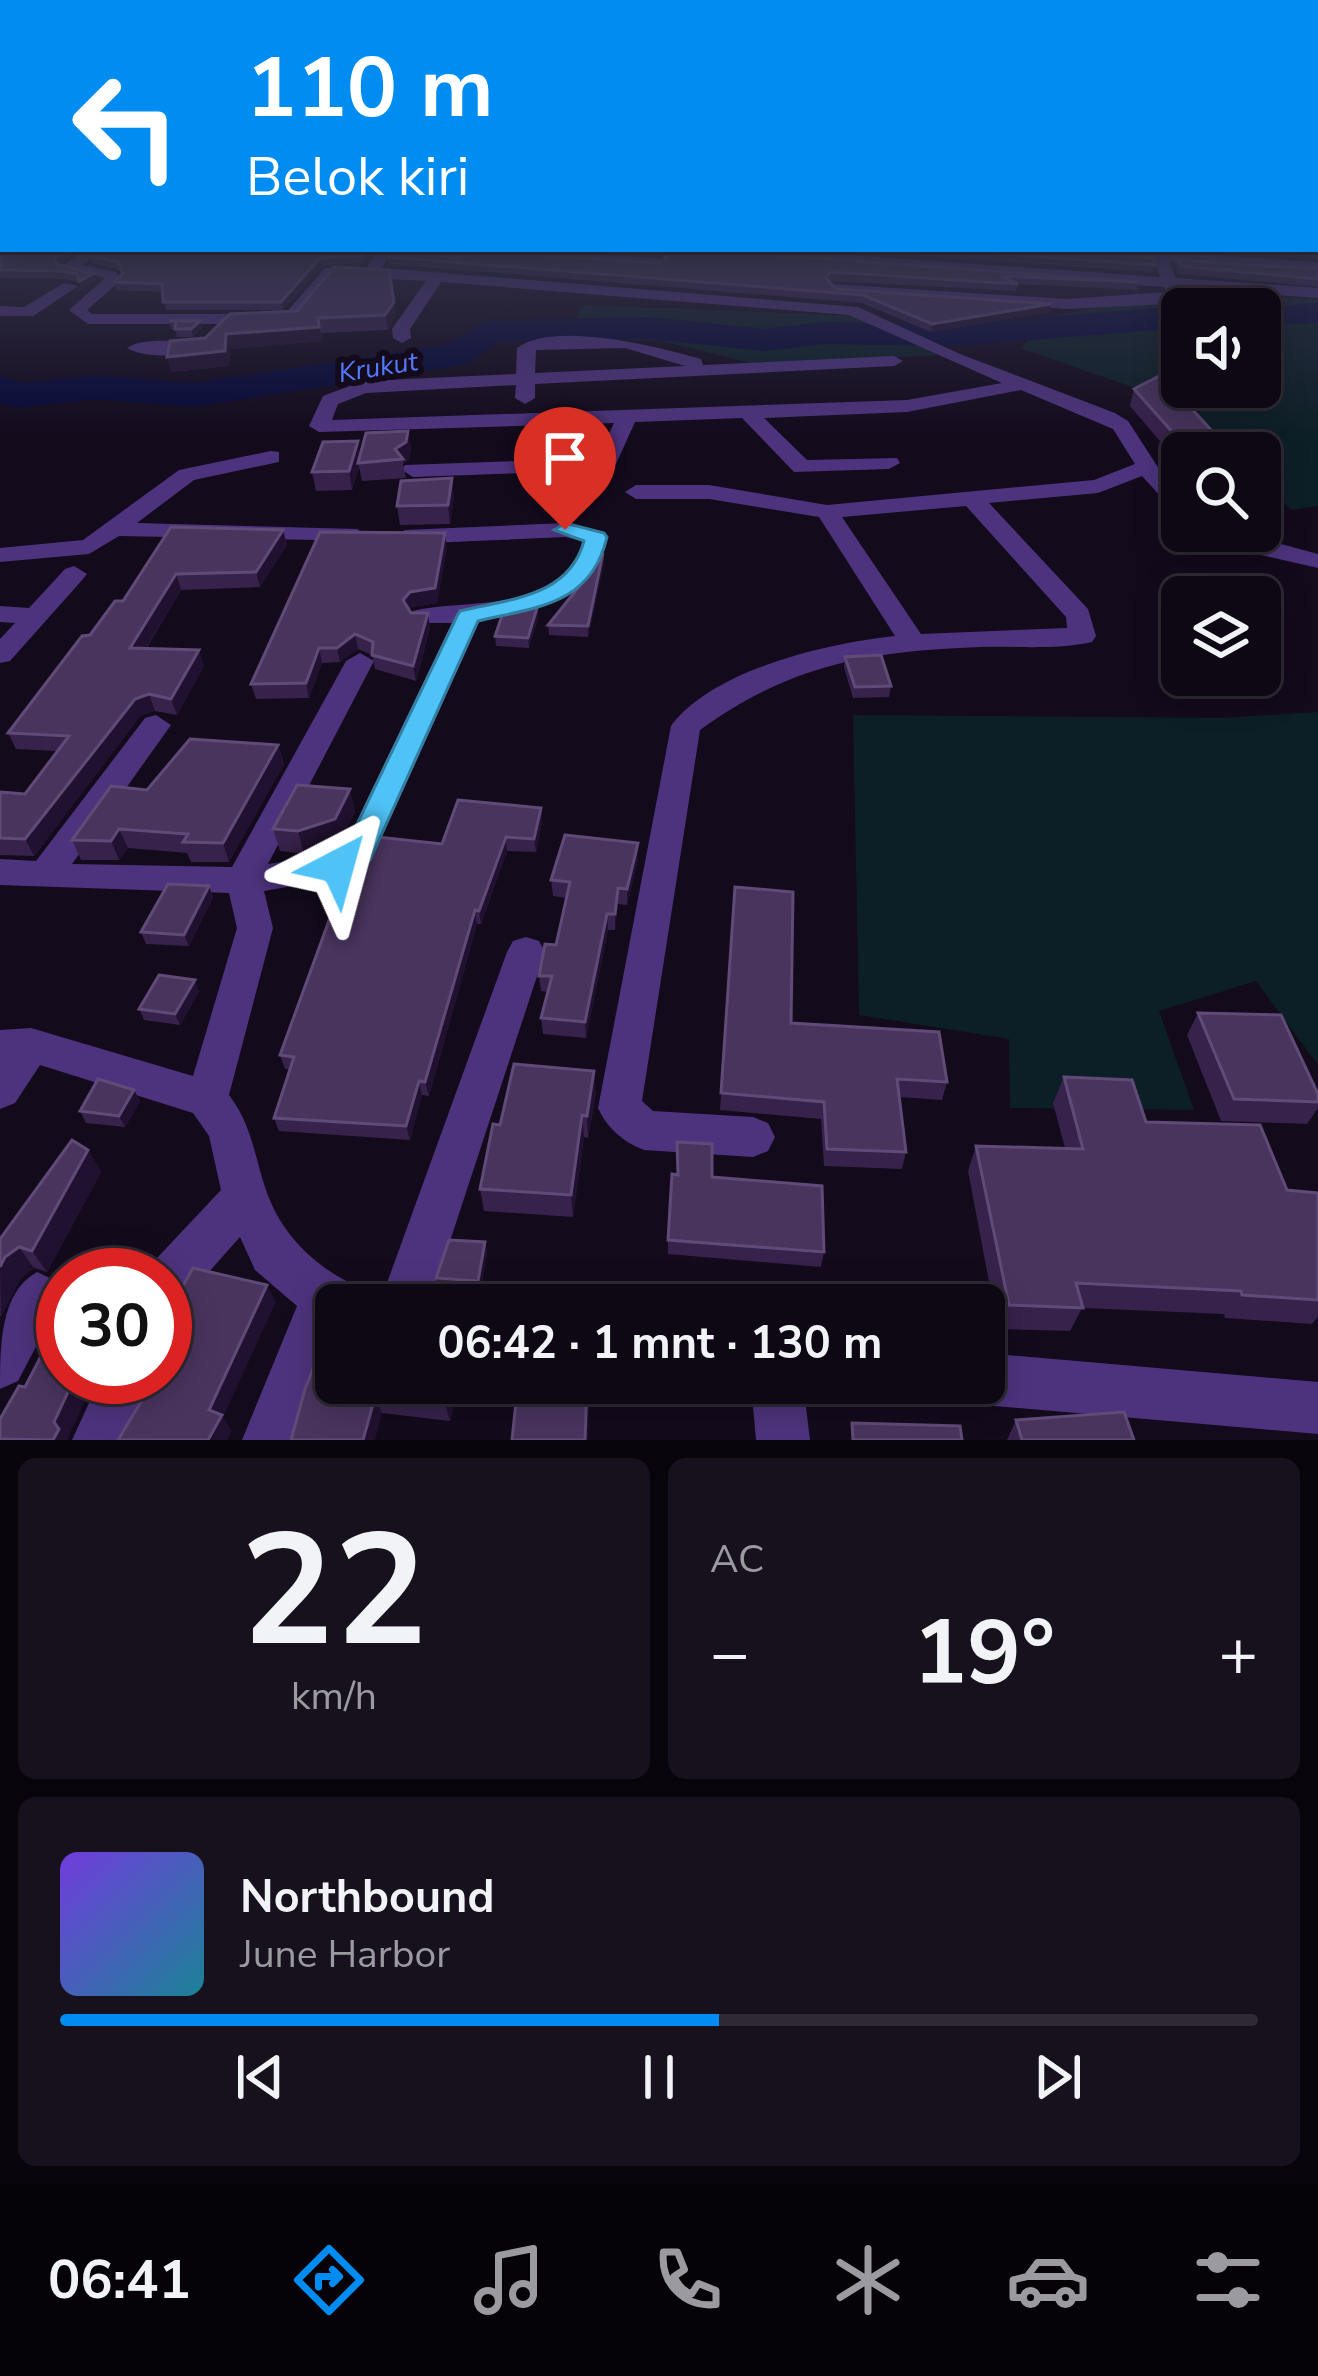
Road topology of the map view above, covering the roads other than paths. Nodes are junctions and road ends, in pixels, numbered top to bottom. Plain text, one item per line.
1 (44, 302) edge
2 (86, 302) edge
3 (304, 302) edge
4 (419, 302) edge
5 (800, 302) edge
6 (0, 311) edge
7 (226, 321) junction
8 (402, 338) dead end
9 (136, 347) dead end
10 (894, 361) dead end
11 (724, 371) junction
12 (525, 380) junction
13 (1020, 385) junction
14 (748, 412) junction
15 (628, 415) junction
16 (525, 420) junction
17 (271, 457) dead end
18 (889, 464) dead end
19 (1147, 467) junction
20 (413, 470) dead end
21 (1161, 483) edge
22 (1098, 486) junction
23 (637, 492) dead end
24 (1161, 499) edge
25 (973, 500) junction
26 (827, 512) junction
27 (111, 529) junction
28 (1279, 552) edge
29 (0, 555) edge
30 (1318, 561) edge
31 (74, 574) dead end
32 (0, 614) edge
33 (37, 616) junction
34 (469, 616) junction
35 (422, 617) edge
36 (913, 643) junction
37 (0, 655) edge
38 (360, 661) dead end
39 (156, 724) dead end
40 (0, 872) edge
41 (46, 874) junction
42 (243, 880) junction
43 (526, 952) dead end
44 (15, 1046) edge
45 (0, 1090) edge
46 (207, 1099) junction
47 (753, 1137) dead end
48 (245, 1197) junction
49 (192, 1255) edge
50 (411, 1284) edge
51 (315, 1287) edge
52 (36, 1299) edge
53 (315, 1342) edge
54 (0, 1363) edge
55 (1005, 1380) edge
56 (116, 1404) edge
57 (779, 1404) edge
58 (1318, 1408) edge
59 (99, 1440) edge
60 (269, 1440) edge
61 (783, 1440) edge

1 - 6 street
2 - 7 street
3 - 7 street
4 - 8 street
5 - 13 street
7 - 9 street
10 - 11 street
11 - 12 street
11 - 12 street
11 - 14 street
12 - 16 street
12 - 16 street
13 - 14 street
13 - 19 street
14 - 15 street
14 - 18 street
15 - 16 street
15 - 20 street
17 - 27 street
19 - 21 street
19 - 22 street
22 - 24 street
22 - 25 street
23 - 26 street
25 - 26 street
25 - 36 street
26 - 36 street
27 - 29 street
27 - 34 street
28 - 30 street
31 - 33 street
32 - 33 street
33 - 37 street
34 - 35 street
34 - 42 street
36 - 47 street
38 - 42 street
39 - 41 street
40 - 41 street
41 - 42 street
42 - 46 street
43 - 50 street
44 - 45 street
44 - 46 street
46 - 48 street
48 - 49 street
48 - 51 street
52 - 54 street
53 - 60 street
55 - 58 street
56 - 59 street
57 - 61 street

